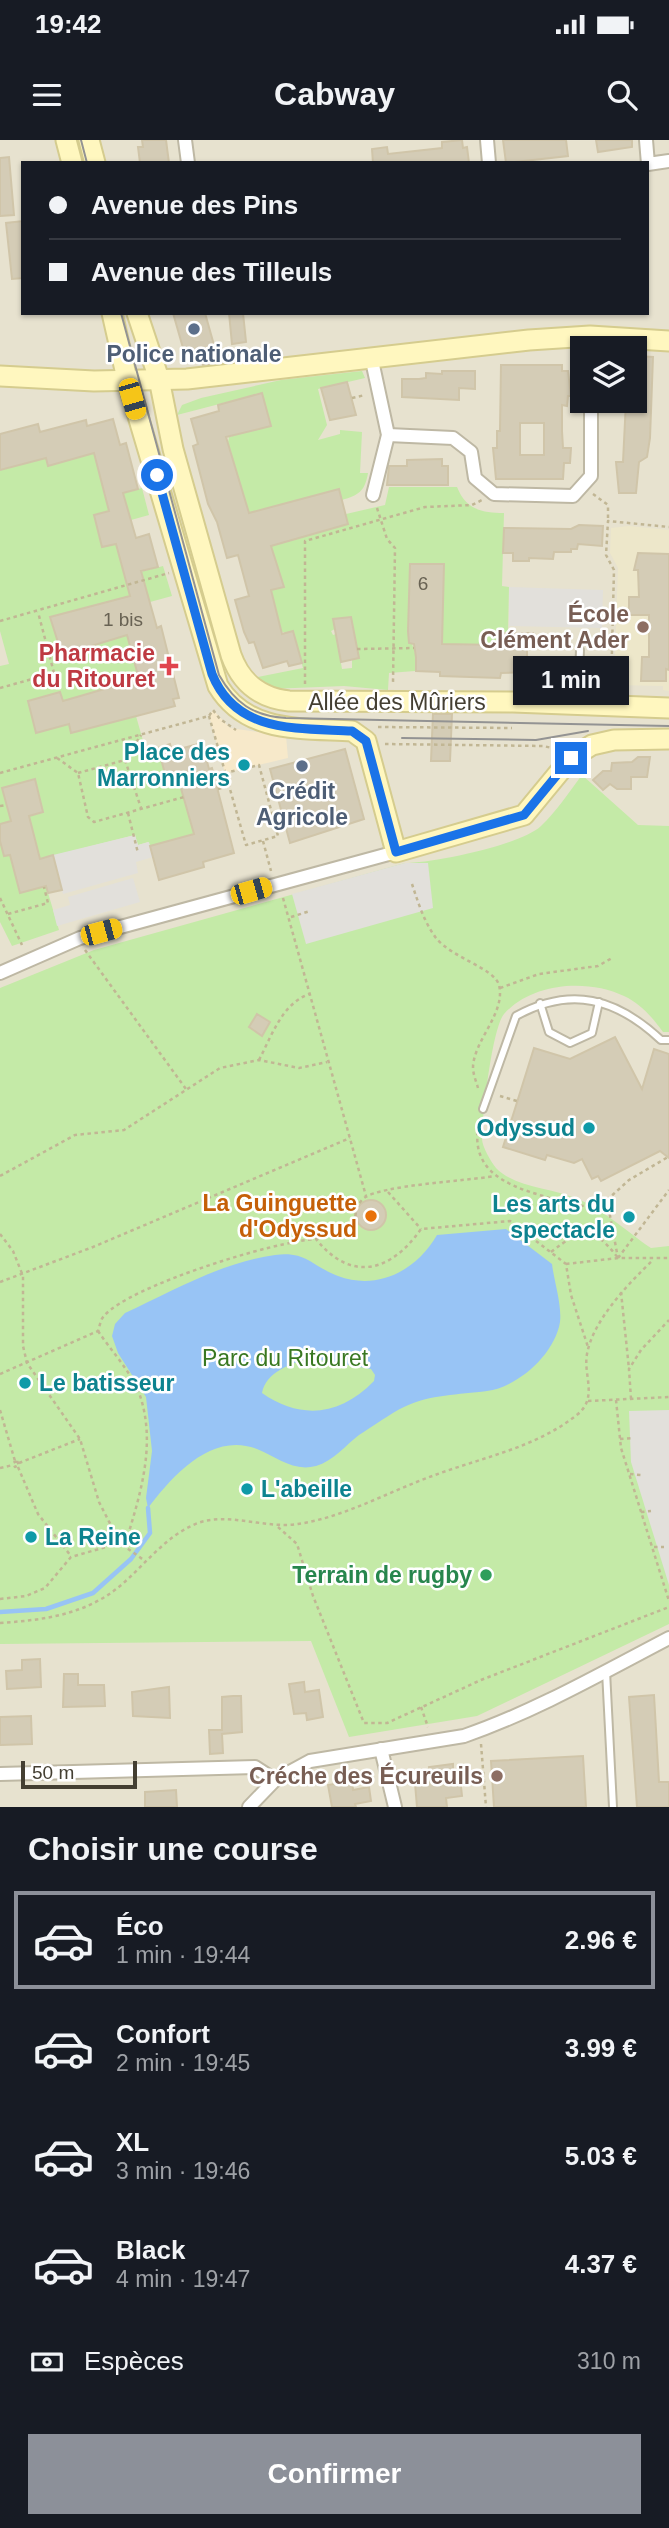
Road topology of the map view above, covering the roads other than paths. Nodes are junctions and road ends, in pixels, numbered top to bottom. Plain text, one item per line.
1 (66, 140) edge
2 (89, 140) edge
3 (185, 140) edge
4 (486, 140) edge
5 (646, 140) edge
6 (71, 161) edge
7 (94, 161) edge
8 (188, 161) edge
9 (489, 161) edge
10 (648, 161) edge
11 (669, 161) edge
12 (649, 164) edge
13 (113, 315) edge
14 (138, 315) edge
15 (647, 341) edge
16 (669, 341) edge
17 (570, 343) edge
18 (371, 356) junction
19 (0, 376) edge
20 (127, 379) junction
21 (159, 379) junction
22 (591, 413) edge
23 (388, 435) junction
24 (373, 495) road end
25 (580, 650) dead end
26 (578, 706) junction
27 (669, 708) edge
28 (669, 739) edge
29 (396, 852) junction
30 (0, 973) edge
31 (599, 1002) junction
32 (540, 1003) junction
33 (669, 1040) edge
34 (483, 1109) road end
35 (669, 1638) edge
36 (606, 1671) junction
37 (381, 1749) junction
38 (0, 1774) edge
39 (275, 1780) junction
40 (249, 1807) edge
41 (395, 1807) edge
42 (613, 1807) edge

1 - 6 street
2 - 7 street
3 - 8 street
4 - 9 street
5 - 10 street
11 - 12 street
13 - 20 street, Allée des Mûriers
14 - 21 street, Allée des Mûriers
15 - 16 street
17 - 18 street
18 - 21 street
18 - 23 street
19 - 20 street
20 - 21 street
20 - 29 street, Allée des Mûriers
21 - 26 street, Allée des Mûriers
22 - 23 street
23 - 24 street
25 - 26 lane
26 - 27 street, Allée des Mûriers
28 - 29 street
29 - 30 street
31 - 32 lane
31 - 32 lane
31 - 33 lane
32 - 34 lane
35 - 36 street
36 - 37 street
36 - 42 lane
37 - 39 street
37 - 41 street
38 - 39 street
39 - 40 street

